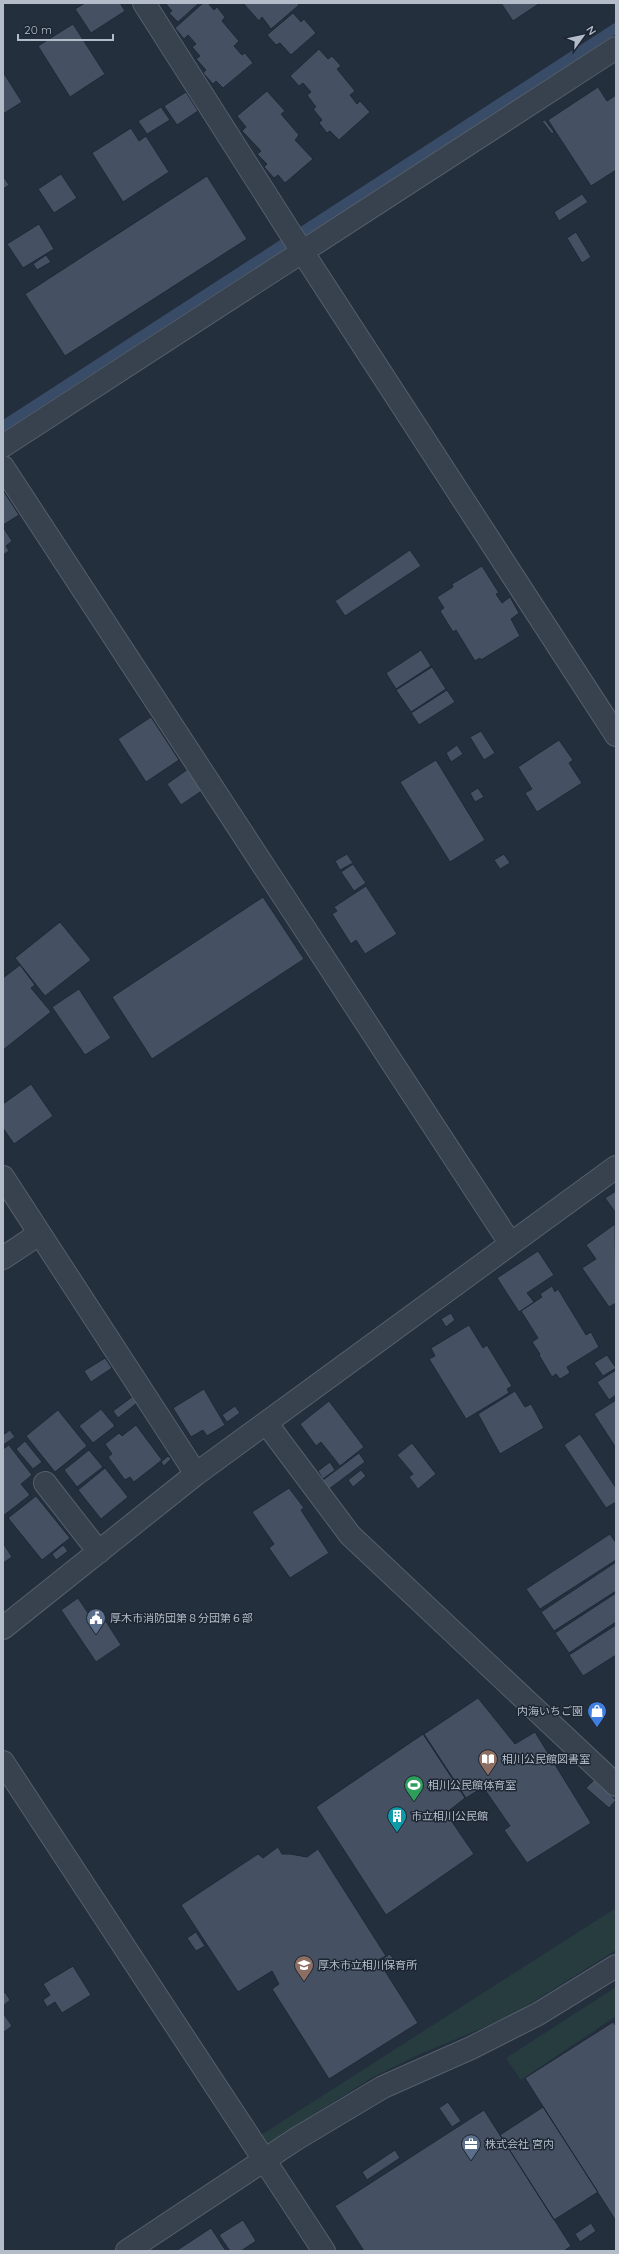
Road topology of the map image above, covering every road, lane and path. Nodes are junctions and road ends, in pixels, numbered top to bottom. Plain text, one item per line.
1 (144, 3) edge
2 (616, 48) edge
3 (296, 242) junction
4 (3, 446) edge
5 (3, 467) edge
6 (616, 735) edge
7 (616, 1168) edge
8 (3, 1177) edge
9 (39, 1234) junction
10 (510, 1243) junction
11 (3, 1258) edge
12 (267, 1424) junction
13 (196, 1474) junction
14 (45, 1483) dead end
15 (99, 1552) junction
16 (3, 1628) edge
17 (3, 1762) edge
18 (616, 1785) edge
19 (616, 1966) edge
20 (265, 2160) junction
21 (127, 2251) edge
22 (324, 2251) edge

1 - 3 street
2 - 3 street
3 - 4 street
3 - 6 street
5 - 10 street
7 - 10 street
8 - 9 street
9 - 11 street
9 - 13 street
10 - 12 street
12 - 13 street
12 - 18 street
13 - 15 street
14 - 15 street
15 - 16 street
17 - 20 street
19 - 20 street
20 - 21 street
20 - 22 street

